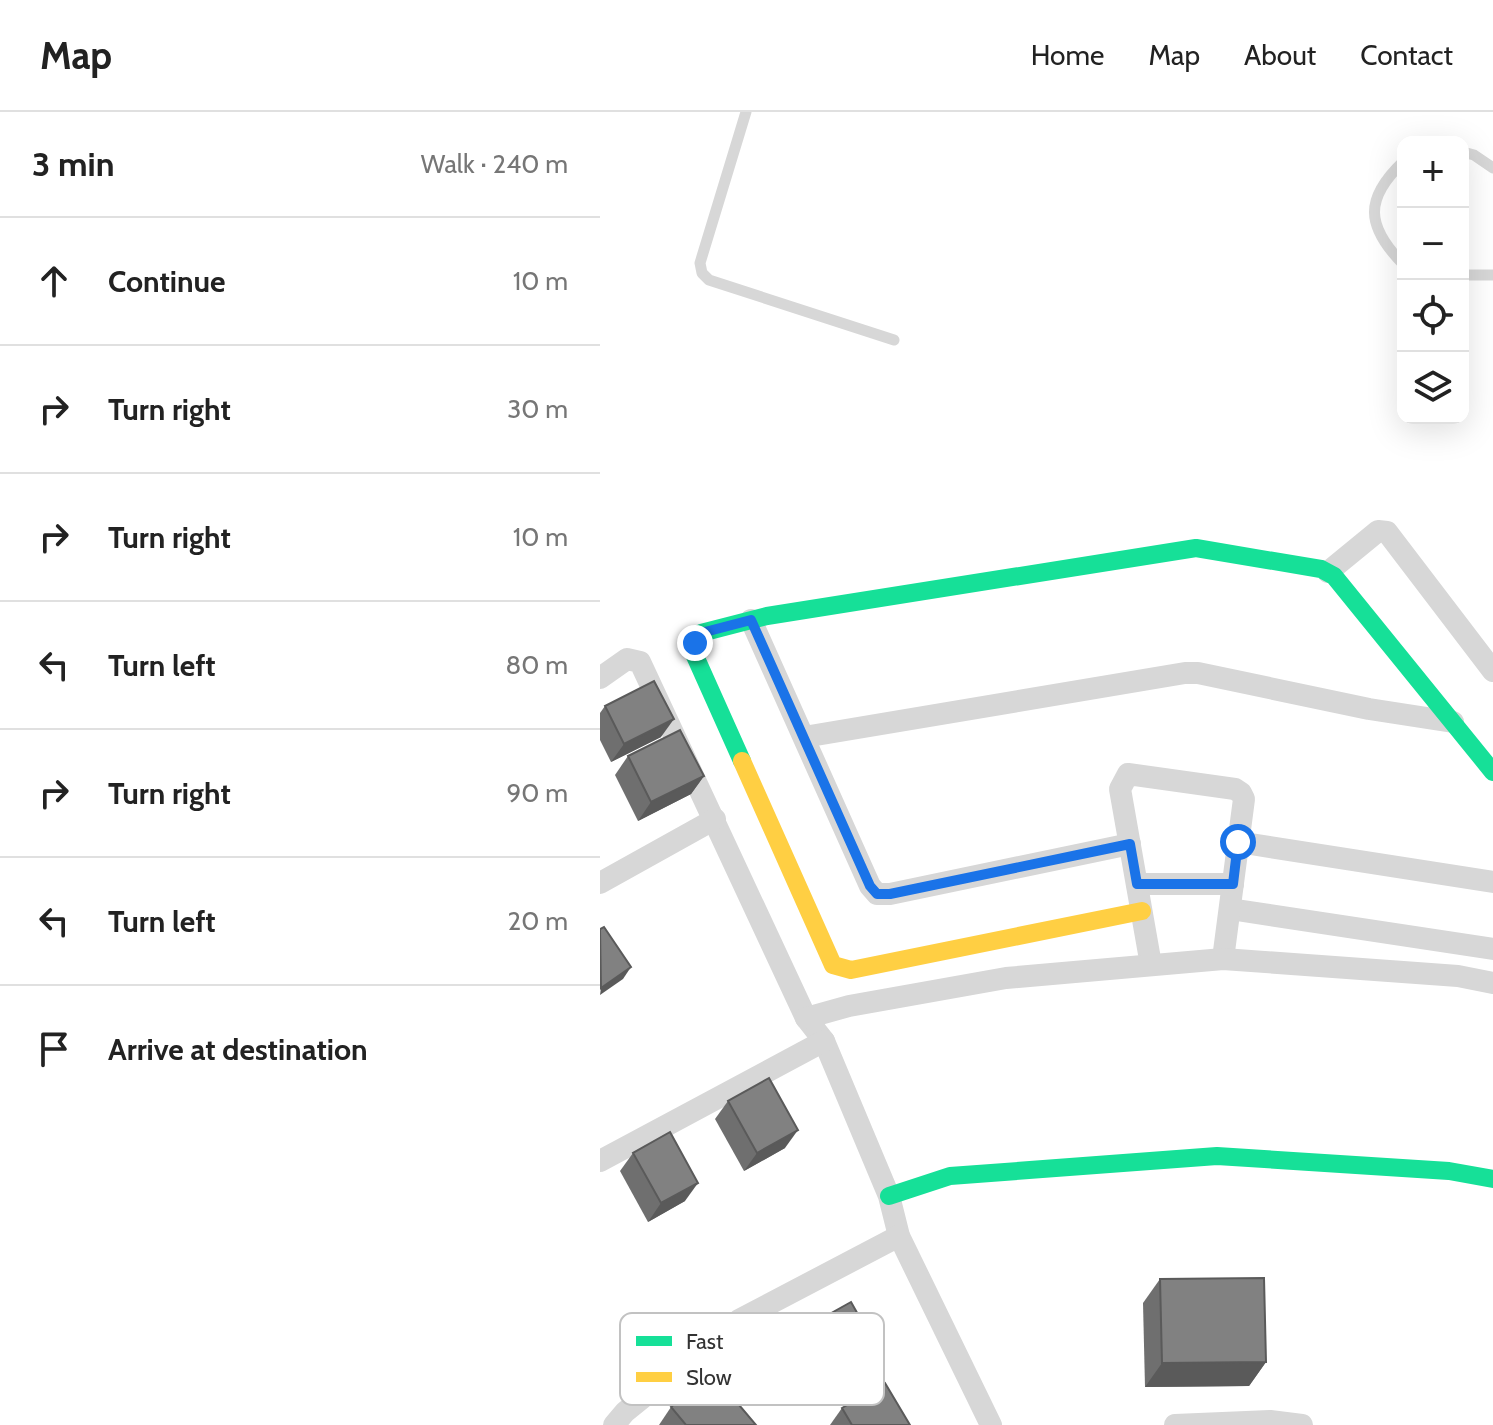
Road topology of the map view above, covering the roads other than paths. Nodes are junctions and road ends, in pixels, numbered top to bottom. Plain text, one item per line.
1 (746, 112) edge
2 (1469, 154) edge
3 (1397, 168) edge
4 (1493, 168) edge
5 (1397, 258) edge
6 (1469, 275) edge
7 (1493, 275) edge
8 (894, 340) dead end
9 (1328, 572) junction
10 (751, 620) junction
11 (1493, 671) edge
12 (600, 678) edge
13 (1453, 722) junction
14 (804, 737) junction
15 (1493, 772) edge
16 (715, 819) junction
17 (1238, 842) junction
18 (1130, 844) junction
19 (1493, 882) edge
20 (600, 883) edge
21 (1137, 884) junction
22 (1233, 884) junction
23 (1230, 909) junction
24 (1142, 911) junction
25 (1493, 949) edge
26 (1223, 959) junction
27 (1151, 965) junction
28 (1493, 983) edge
29 (806, 1018) junction
30 (824, 1041) junction
31 (600, 1161) edge
32 (1493, 1179) edge
33 (889, 1196) junction
34 (899, 1236) junction
35 (752, 1313) edge
36 (634, 1405) edge
37 (614, 1425) edge
38 (991, 1425) edge
39 (1175, 1425) edge
40 (1302, 1425) edge

1 - 8 lane
2 - 4 lane
3 - 5 lane
6 - 7 lane
9 - 10 street
9 - 11 street
9 - 13 street
10 - 14 street
10 - 24 street
12 - 16 street
13 - 14 street
13 - 15 street
14 - 18 street
16 - 20 street
16 - 29 street
17 - 18 street
17 - 19 street
17 - 22 street
18 - 21 street
21 - 22 street
21 - 24 street
22 - 23 street
23 - 25 street
23 - 26 street
24 - 27 street
26 - 27 street
26 - 28 street
27 - 29 street
29 - 30 street
30 - 31 street
30 - 33 street
32 - 33 street
33 - 34 street
34 - 35 street
34 - 38 street
36 - 37 street
39 - 40 street

